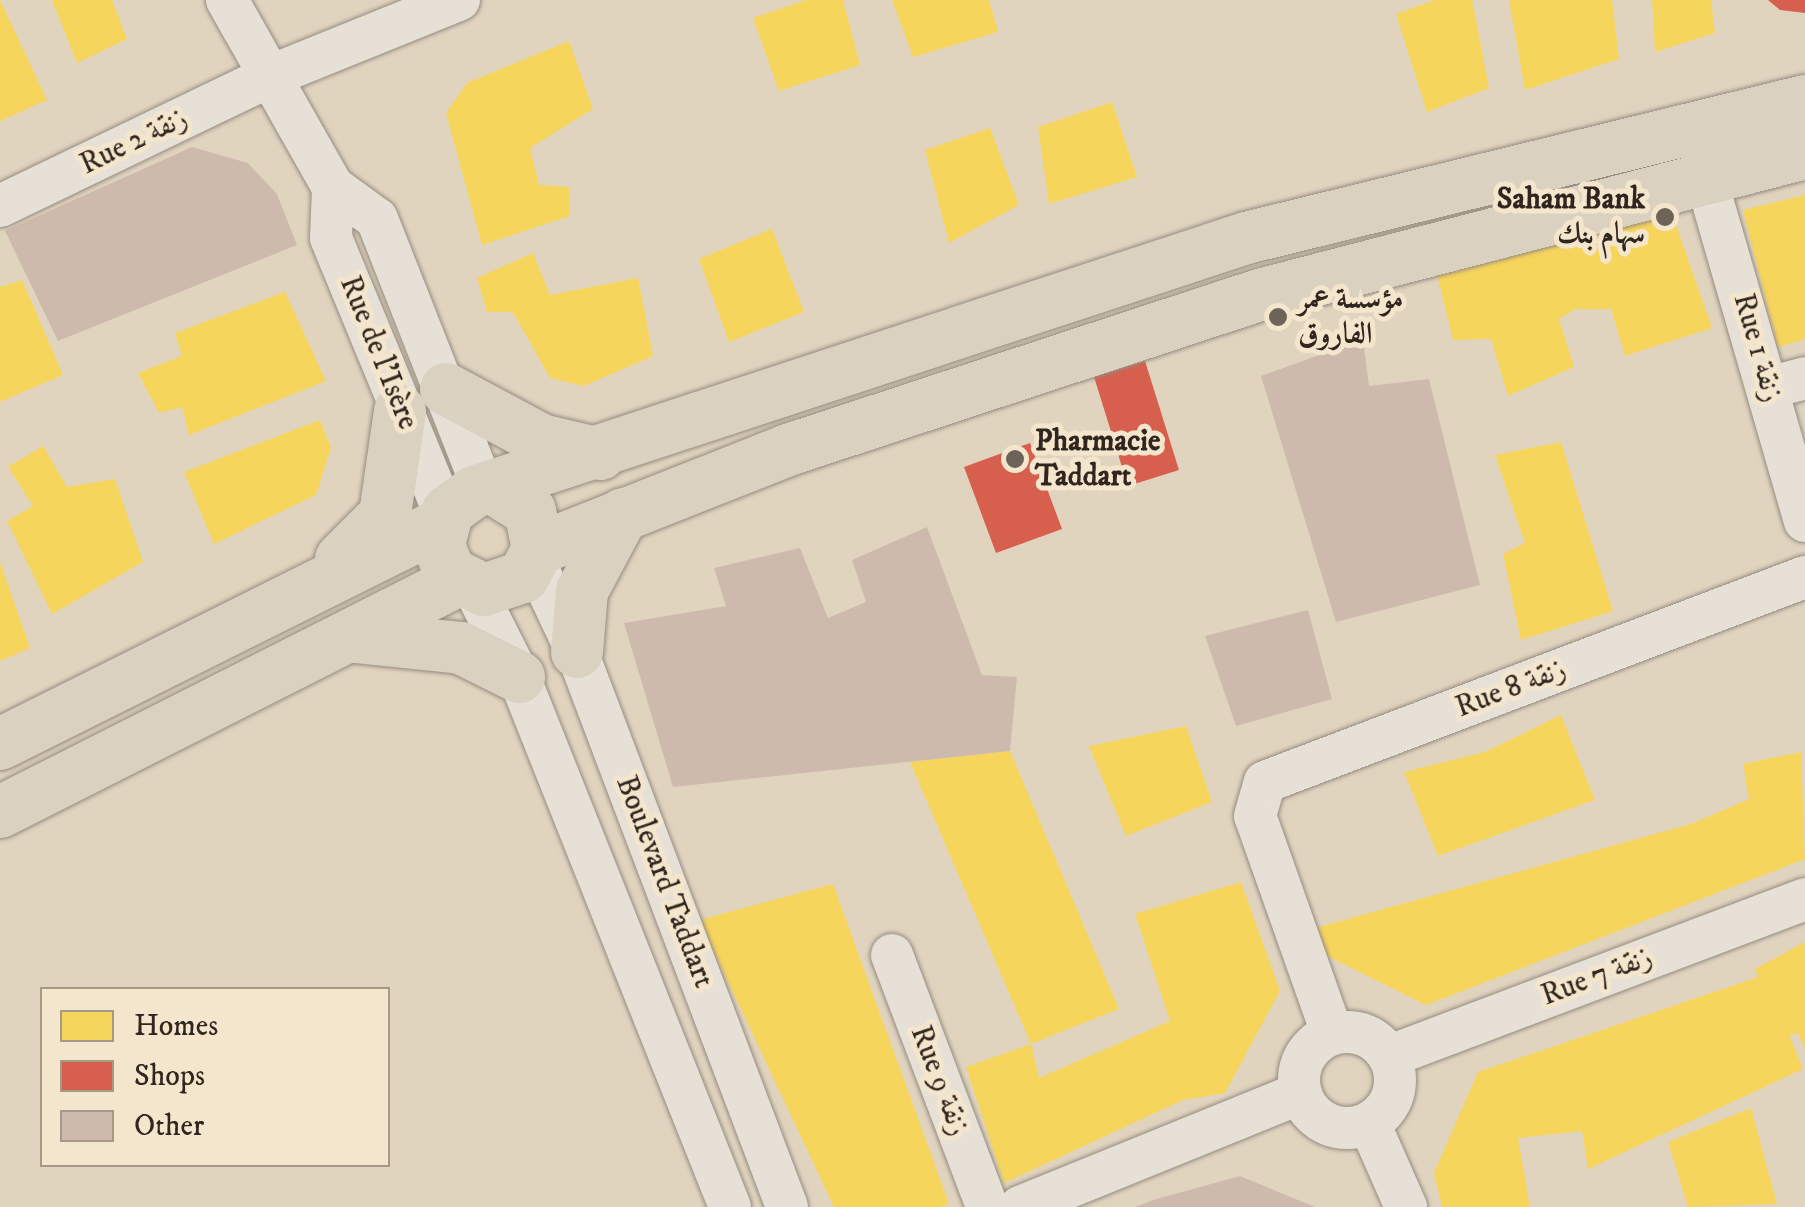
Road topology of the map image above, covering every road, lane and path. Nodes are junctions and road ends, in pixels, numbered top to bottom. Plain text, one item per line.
1 (228, 0) edge
2 (459, 0) edge
3 (268, 76) junction
4 (1805, 101) edge
5 (1805, 154) edge
6 (1705, 175) junction
7 (0, 206) edge
8 (1787, 383) edge
9 (423, 400) junction
10 (600, 454) junction
11 (467, 505) junction
12 (623, 514) junction
13 (1805, 522) edge
14 (536, 555) junction
15 (320, 577) junction
16 (1805, 577) edge
17 (467, 584) junction
18 (349, 638) junction
19 (577, 652) junction
20 (520, 677) junction
21 (0, 744) edge
22 (0, 812) edge
23 (1805, 899) edge
24 (892, 954) dead end
25 (1332, 1034) junction
26 (1390, 1056) junction
27 (1301, 1093) junction
28 (1369, 1123) junction
29 (730, 1207) edge
30 (787, 1207) edge
31 (987, 1207) edge
32 (1020, 1207) edge
33 (1406, 1207) edge

1 - 3 street, Rue de l'Isère
2 - 3 street
3 - 7 street, Rue 2 زنقة
3 - 9 street, Rue de l'Isère
4 - 10 main road
5 - 6 main road
6 - 8 street, Rue 1 زنقة
6 - 12 main road
8 - 13 street, Rue 1 زنقة
9 - 10 main road
9 - 11 street, Rue de l'Isère
9 - 15 main road
10 - 11 main road
11 - 14 main road
11 - 15 main road
11 - 17 main road
12 - 14 main road
12 - 19 main road
14 - 17 main road
14 - 19 street, Boulevard Taddart
15 - 21 main road
16 - 25 street, Rue 8 زنقة
17 - 18 main road
17 - 20 street, Boulevard Taddart
18 - 20 main road
18 - 22 main road
19 - 30 street, Boulevard Taddart
20 - 29 street, Boulevard Taddart
23 - 26 street, Rue 7 زنقة
24 - 31 street, Rue 9 زنقة
25 - 26 street
25 - 27 street
26 - 28 street
27 - 28 street
27 - 32 street
28 - 33 street

